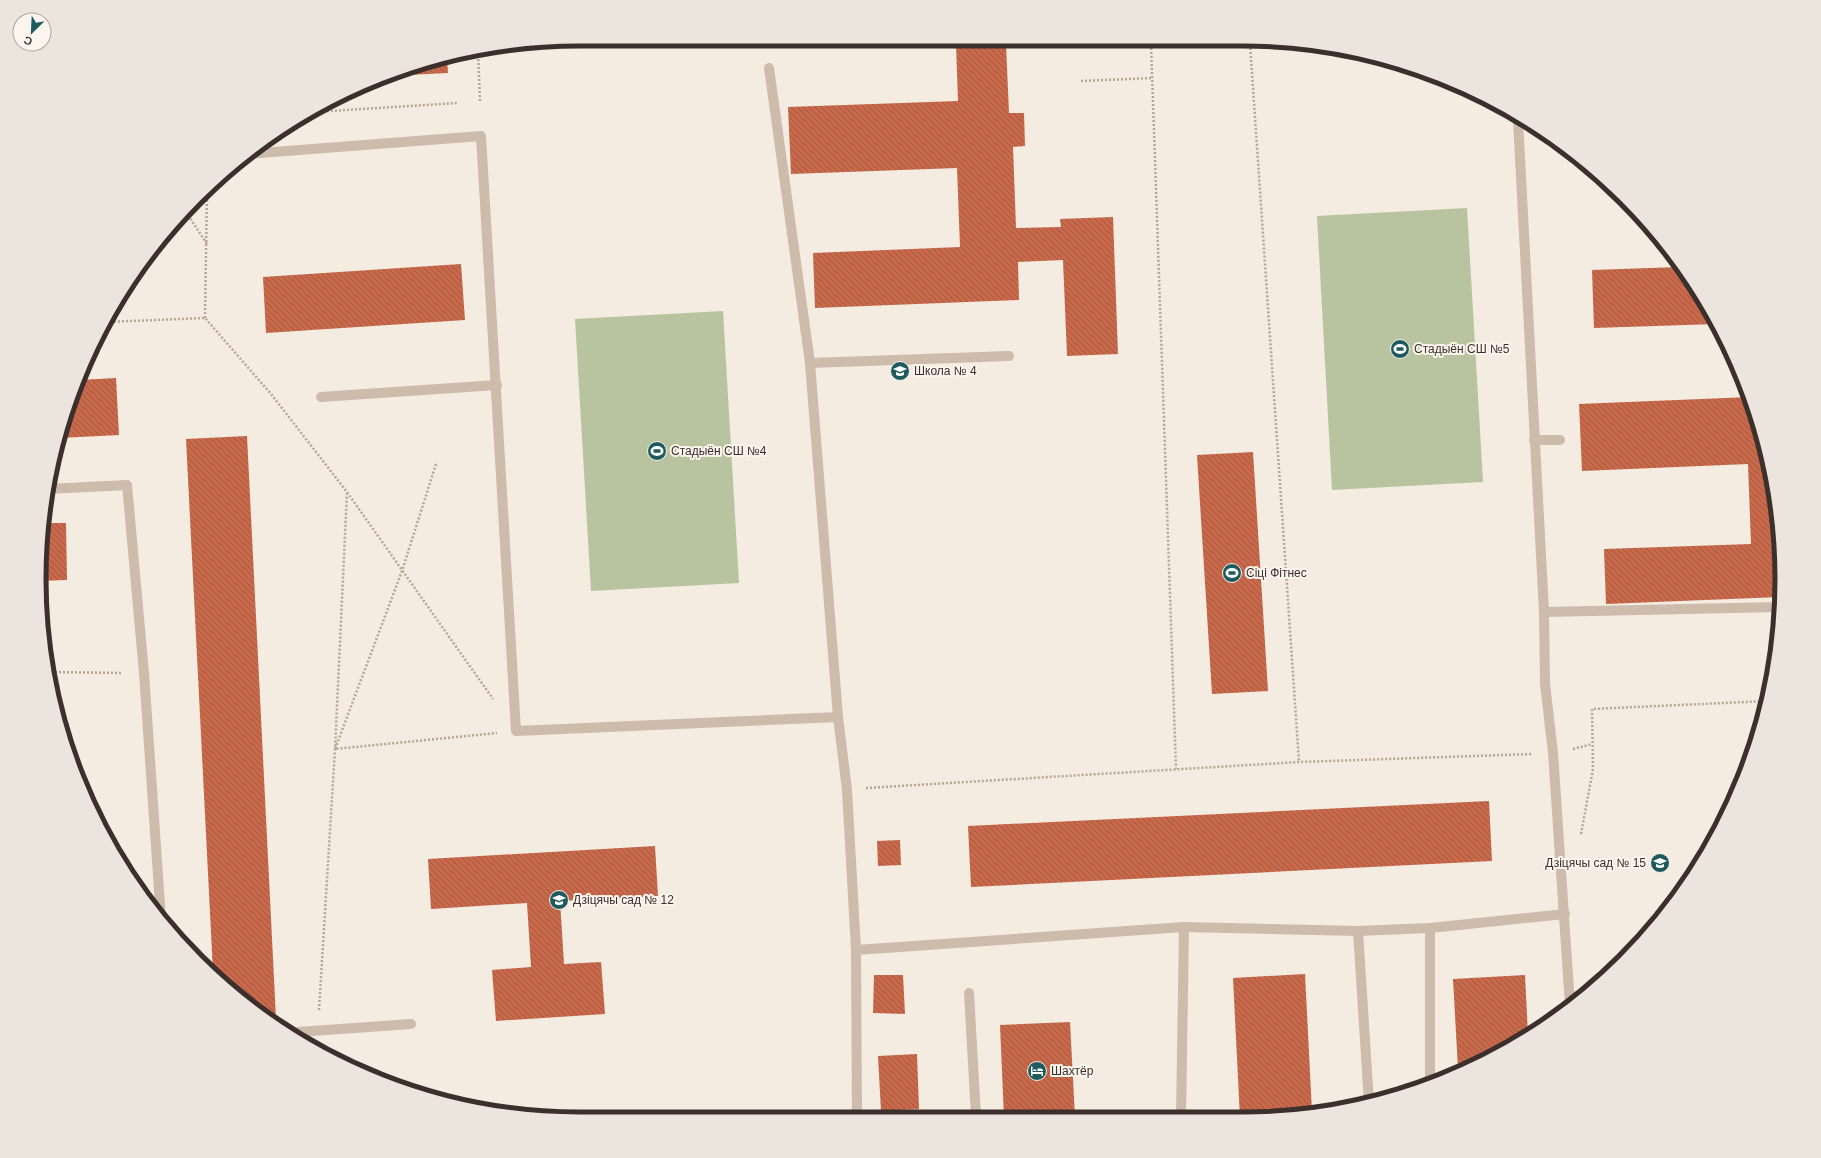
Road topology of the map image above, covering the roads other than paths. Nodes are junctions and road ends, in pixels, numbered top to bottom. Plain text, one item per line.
1 (769, 68) dead end
2 (1518, 123) edge
3 (259, 153) edge
4 (1009, 356) dead end
5 (810, 363) junction
6 (497, 385) junction
7 (321, 397) dead end
8 (1534, 440) junction
9 (1560, 440) dead end
10 (54, 489) edge
11 (1774, 607) edge
12 (1544, 612) junction
13 (838, 717) junction
14 (160, 908) edge
15 (1565, 914) junction
16 (1184, 927) junction
17 (1430, 928) junction
18 (1358, 931) junction
19 (856, 950) junction
20 (969, 993) dead end
21 (1570, 999) edge
22 (411, 1024) dead end
23 (298, 1032) edge
24 (1430, 1077) edge
25 (1369, 1097) edge
26 (857, 1112) edge
27 (976, 1112) edge
28 (1181, 1112) edge

1 - 5 lane
2 - 8 lane
3 - 6 lane
4 - 5 lane
5 - 13 lane
6 - 7 lane
6 - 13 lane
8 - 9 lane
8 - 12 lane
10 - 14 lane
11 - 12 lane
12 - 15 lane
13 - 19 lane
15 - 17 lane
15 - 21 lane
16 - 18 lane
16 - 19 lane
16 - 28 lane
17 - 18 lane
17 - 24 lane
18 - 25 lane
19 - 26 lane
20 - 27 lane
22 - 23 lane

